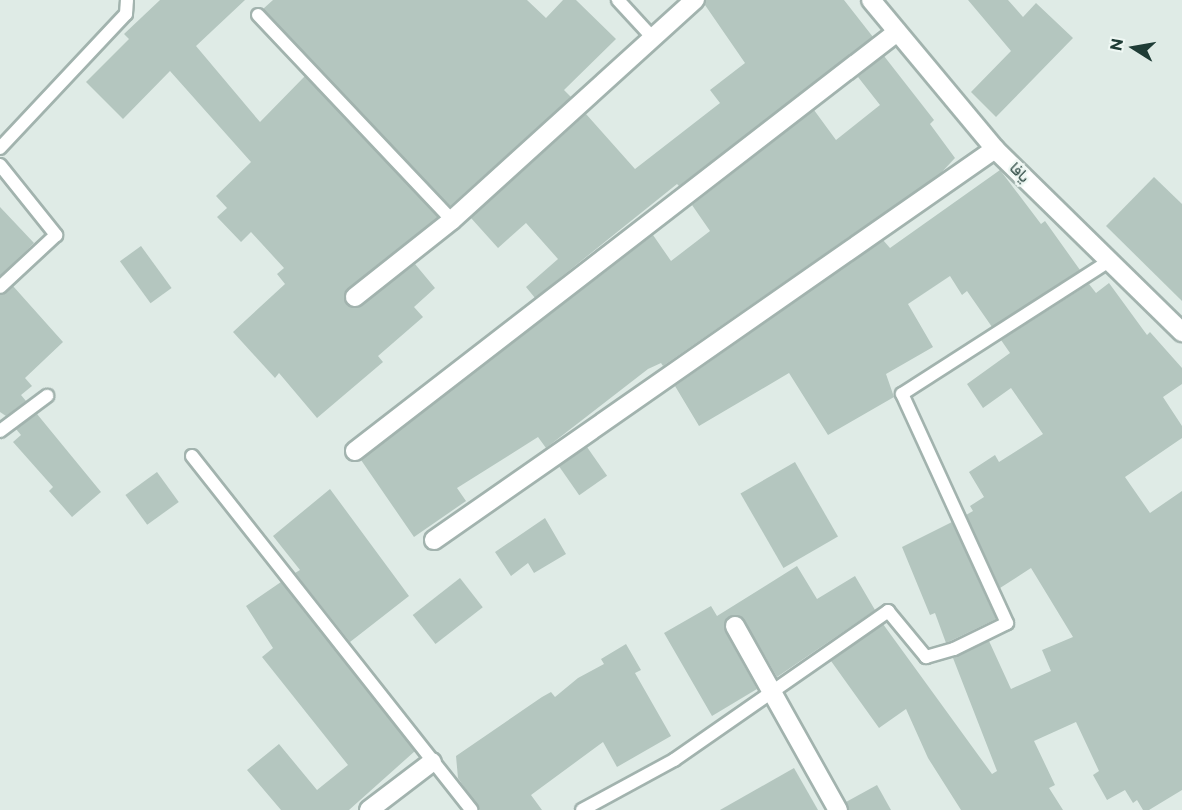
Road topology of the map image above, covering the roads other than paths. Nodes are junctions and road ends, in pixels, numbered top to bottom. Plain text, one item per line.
1 (127, 0) edge
2 (618, 0) edge
3 (695, 0) edge
4 (871, 0) edge
5 (258, 15) dead end
6 (897, 33) junction
7 (652, 37) junction
8 (0, 148) edge
9 (995, 149) junction
10 (0, 165) edge
11 (453, 220) junction
12 (1112, 260) junction
13 (0, 287) edge
14 (355, 297) dead end
15 (1182, 333) edge
16 (47, 396) dead end
17 (0, 431) edge
18 (355, 451) dead end
19 (192, 456) dead end
20 (434, 540) dead end
21 (735, 626) dead end
22 (771, 691) junction
23 (432, 762) junction
24 (369, 810) edge
25 (472, 810) edge
26 (582, 810) edge
27 (838, 810) edge

1 - 8 lane
2 - 7 lane
3 - 7 street
4 - 6 street, يافا
5 - 11 lane
6 - 9 street, يافا
6 - 18 street
7 - 11 street
9 - 12 street, يافا
9 - 20 street
10 - 13 lane
11 - 14 street
12 - 15 street, يافا
12 - 22 lane
16 - 17 lane
19 - 23 lane
21 - 22 street
22 - 26 lane
22 - 27 street
23 - 24 street
23 - 25 lane

